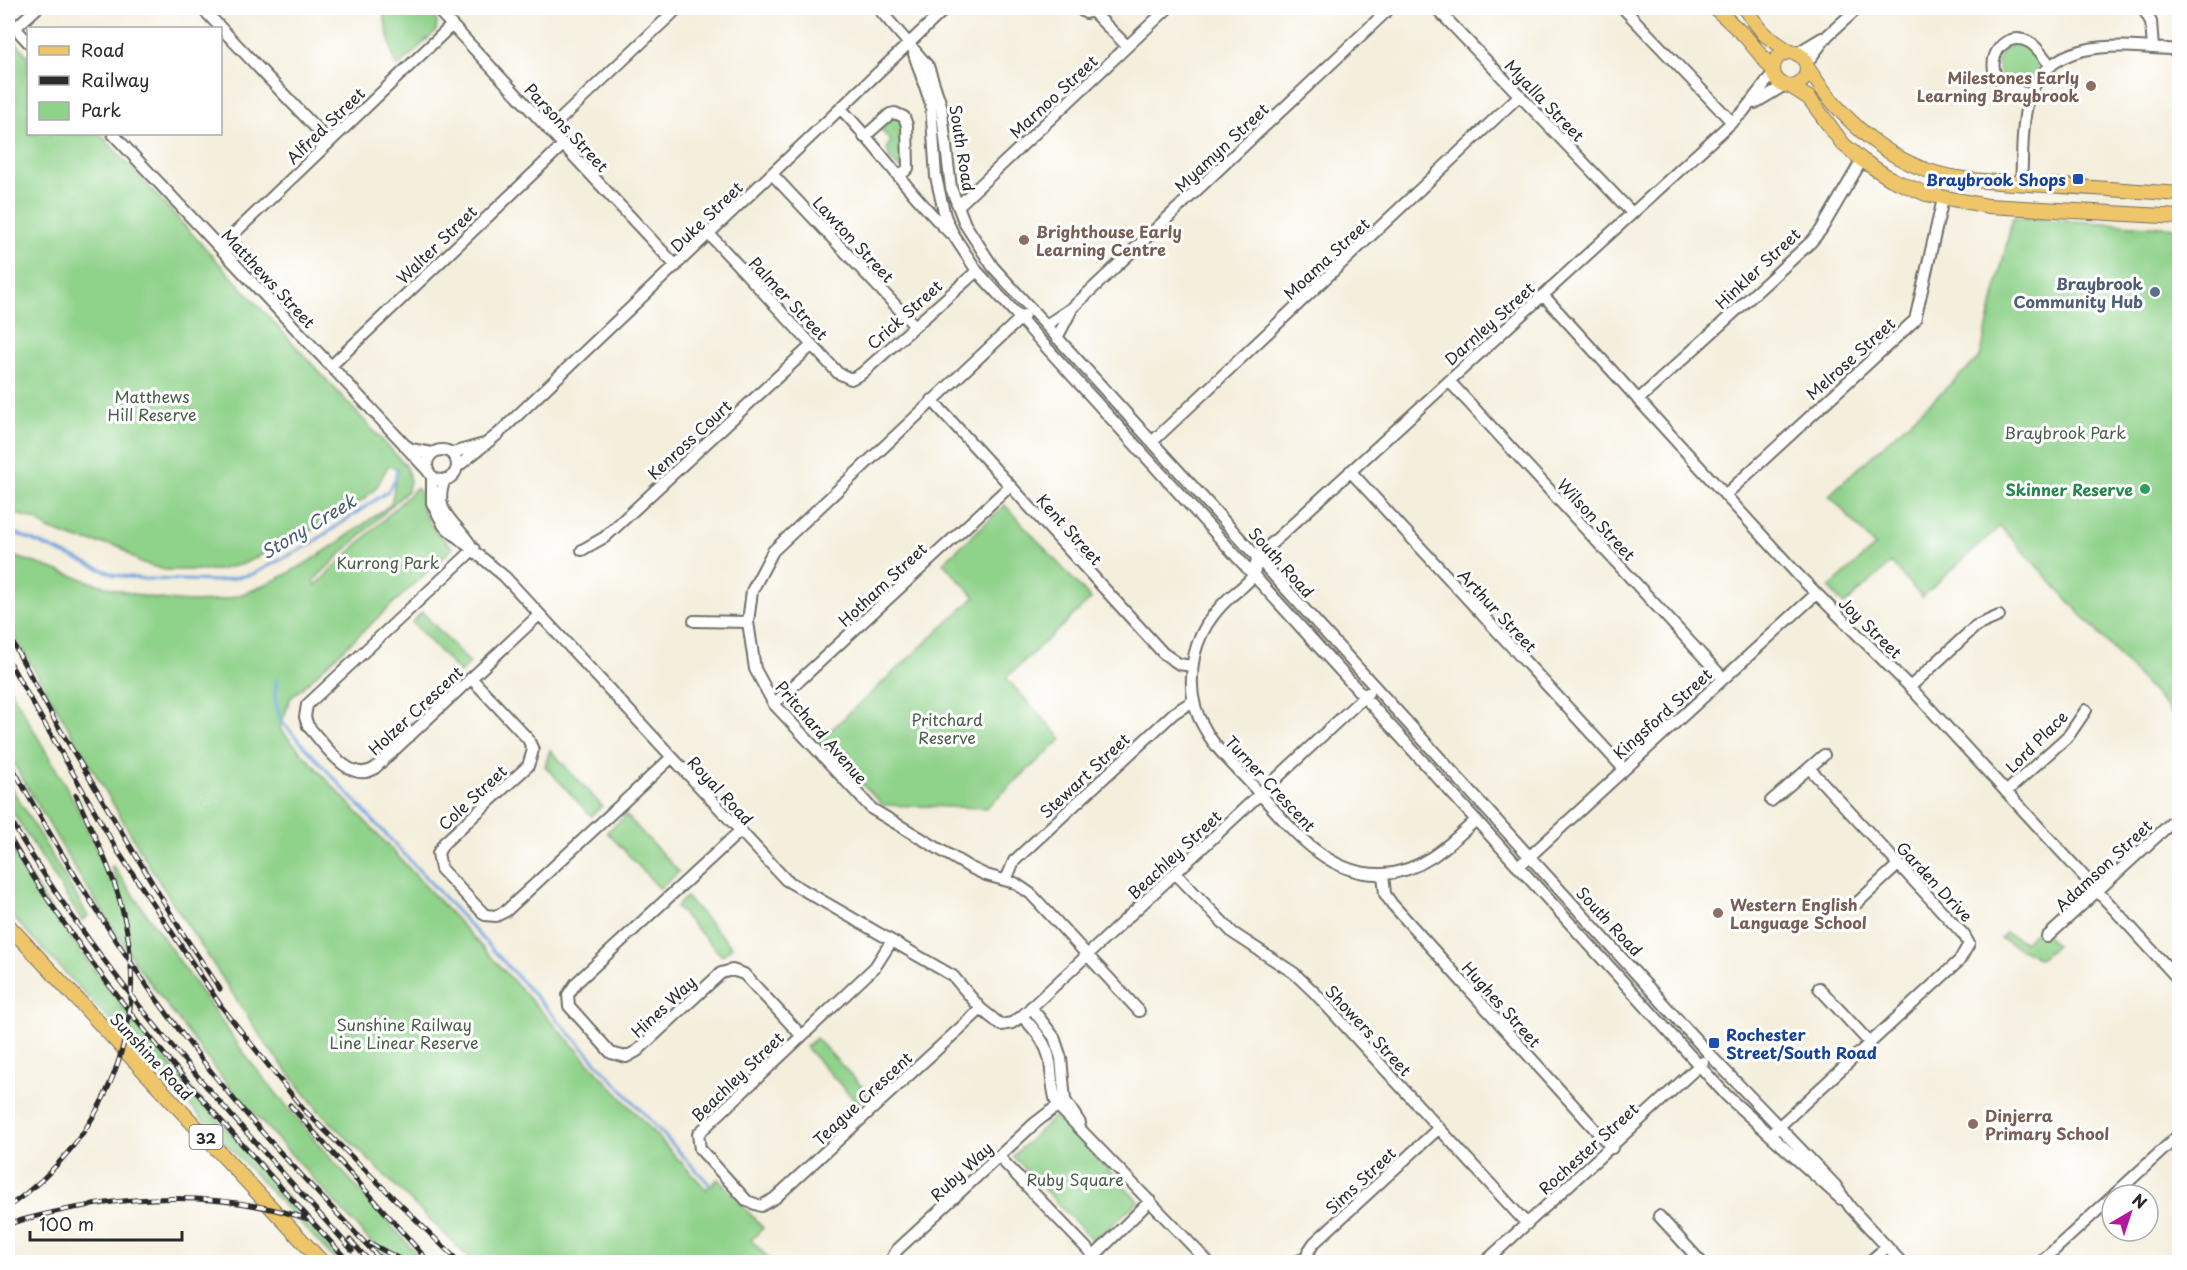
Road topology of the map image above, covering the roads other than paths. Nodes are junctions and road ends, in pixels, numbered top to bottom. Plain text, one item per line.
1 (38, 8) edge
2 (202, 8) edge
3 (678, 8) edge
4 (878, 8) edge
5 (946, 8) edge
6 (1078, 8) edge
7 (1168, 8) edge
8 (1390, 8) edge
9 (1436, 8) edge
10 (1623, 8) edge
11 (1715, 8) edge
12 (1744, 8) edge
13 (1858, 8) edge
14 (2143, 8) edge
15 (441, 9) edge
16 (1094, 9) edge
17 (11, 24) edge
18 (452, 25) junction
19 (220, 27) edge
20 (222, 29) edge
21 (27, 41) edge
22 (909, 42) junction
23 (1127, 46) junction
24 (2153, 48) junction
25 (2180, 50) edge
26 (1800, 59) junction
27 (2051, 66) junction
28 (1773, 72) junction
29 (1787, 86) junction
30 (1520, 95) junction
31 (2030, 95) junction
32 (840, 109) junction
33 (1743, 112) junction
34 (1732, 122) junction
35 (549, 130) junction
36 (115, 135) edge
37 (864, 138) junction
38 (329, 142) junction
39 (1875, 142) junction
40 (563, 145) junction
41 (1862, 160) junction
42 (772, 174) junction
43 (900, 176) junction
44 (1949, 177) junction
45 (2021, 183) junction
46 (2180, 194) edge
47 (1943, 199) junction
48 (958, 206) junction
49 (2022, 207) junction
50 (1632, 213) junction
51 (2180, 217) edge
52 (709, 234) junction
53 (954, 236) junction
54 (220, 247) junction
55 (676, 266) junction
56 (977, 271) junction
57 (1543, 295) junction
58 (1072, 308) junction
59 (1031, 309) junction
60 (1020, 318) junction
61 (914, 325) junction
62 (1046, 325) junction
63 (1057, 338) junction
64 (812, 345) junction
65 (331, 366) junction
66 (851, 379) joint
67 (1449, 381) junction
68 (932, 400) junction
69 (1638, 400) junction
70 (1152, 442) junction
71 (404, 444) junction
72 (484, 444) junction
73 (432, 453) junction
74 (452, 453) junction
75 (457, 467) junction
76 (1350, 471) junction
77 (430, 474) junction
78 (445, 479) junction
79 (1010, 486) junction
80 (1725, 495) junction
81 (474, 549) junction
82 (582, 550) dead end
83 (1257, 557) junction
84 (1253, 575) junction
85 (1816, 594) junction
86 (539, 615) junction
87 (1999, 616) dead end
88 (694, 621) dead end
89 (748, 622) junction
90 (1192, 666) junction
91 (471, 678) junction
92 (1723, 678) junction
93 (1373, 685) junction
94 (1910, 687) junction
95 (1365, 698) junction
96 (1193, 701) junction
97 (774, 704) junction
98 (2086, 710) dead end
99 (1824, 755) dead end
100 (671, 758) junction
101 (1809, 768) junction
102 (1624, 769) junction
103 (2007, 792) junction
104 (1260, 794) junction
105 (1771, 801) dead end
106 (2180, 815) edge
107 (1476, 820) junction
108 (739, 832) junction
109 (1529, 855) junction
110 (1899, 864) junction
111 (1518, 867) junction
112 (1175, 873) junction
113 (1383, 874) junction
114 (1006, 880) junction
115 (2097, 891) junction
116 (1857, 903) dead end
117 (8, 925) edge
118 (2048, 936) dead end
119 (891, 942) junction
120 (1087, 955) junction
121 (2180, 981) edge
122 (1819, 988) dead end
123 (1031, 1007) junction
124 (981, 1009) junction
125 (1139, 1011) dead end
126 (1022, 1016) junction
127 (1001, 1025) joint
128 (801, 1035) junction
129 (1870, 1043) junction
130 (1710, 1055) junction
131 (1055, 1058) junction
132 (1699, 1066) junction
133 (1061, 1103) junction
134 (1779, 1127) junction
135 (1439, 1128) junction
136 (2180, 1134) edge
137 (1768, 1136) junction
138 (1612, 1148) junction
139 (999, 1156) junction
140 (2127, 1183) edge
141 (1150, 1201) junction
142 (761, 1206) joint
143 (1850, 1207) junction
144 (2100, 1208) edge
145 (1659, 1216) dead end
146 (1527, 1224) junction
147 (1887, 1247) junction
148 (1091, 1259) edge
149 (1309, 1260) edge
150 (1895, 1261) edge
151 (322, 1263) edge
152 (890, 1263) edge
153 (1208, 1263) edge
154 (1295, 1263) edge
155 (1485, 1263) edge
156 (1701, 1263) edge
157 (1869, 1263) edge
158 (2041, 1263) edge

1 - 17 street
2 - 19 street
3 - 35 street
4 - 22 street
5 - 22 street, Duke Street
6 - 16 street
7 - 23 street, Marnoo Street
8 - 58 street, Myamyn Street
9 - 30 street, Myalla Street
10 - 34 street
11 - 28 main road
12 - 26 main road
13 - 26 street
14 - 24 street
15 - 18 street, Parsons Street
16 - 23 street
17 - 21 street
18 - 35 street, Parsons Street
18 - 38 street, Alfred Street
20 - 38 street
22 - 32 street, Duke Street
22 - 48 street, South Road
22 - 53 street, South Road
23 - 48 street, Marnoo Street
24 - 25 street
24 - 27 street
26 - 28 main road
26 - 29 main road
26 - 39 main road
27 - 31 street
27 - 31 street
28 - 29 main road
28 - 33 street, Darnley Street
29 - 33 street, Darnley Street
29 - 41 main road
30 - 50 street, Myalla Street
30 - 70 street, Moama Street
31 - 45 street
32 - 37 street, South Road
32 - 42 street, Duke Street
33 - 34 street, Darnley Street
34 - 50 street, Darnley Street
35 - 40 street, Parsons Street
36 - 54 street, Matthews Street
37 - 43 street, South Road
37 - 43 street
38 - 54 street, Alfred Street
39 - 41 main road, Hinkler Street
39 - 44 main road
40 - 55 street, Parsons Street
40 - 65 street, Walter Street
41 - 47 main road
41 - 69 street, Hinkler Street
42 - 52 street, Duke Street
42 - 61 street, Lawton Street
43 - 53 street, South Road
44 - 45 main road
44 - 47 main road, Melrose Street
45 - 46 main road
45 - 49 main road
47 - 49 main road
47 - 80 street, Melrose Street
48 - 59 street, South Road
49 - 51 main road
50 - 57 street, Darnley Street
52 - 55 street, Duke Street
52 - 64 street, Palmer Street
53 - 56 street, South Road
54 - 65 street, Matthews Street
55 - 72 street, Duke Street
56 - 60 street, South Road
56 - 61 street, Crick Street
57 - 67 street, Darnley Street
57 - 69 street, Joy Street
58 - 62 street, Myamyn Street
58 - 63 street, Myamyn Street
59 - 60 street, Pritchard Avenue
59 - 62 street, South Road
60 - 68 street, Pritchard Avenue
60 - 84 street, South Road
61 - 66 street, Crick Street
62 - 63 street, South Road
63 - 70 street, South Road
64 - 66 street, Palmer Street
64 - 82 street, Kenross Court
65 - 71 street, Matthews Street
67 - 76 street, Darnley Street
67 - 92 street, Wilson Street
68 - 79 street, Kent Street
68 - 89 street, Pritchard Avenue
69 - 80 street, Joy Street
70 - 83 street, South Road
71 - 73 street, Matthews Street
71 - 77 street, Matthews Street
72 - 74 street, Duke Street
72 - 75 street, Duke Street
73 - 74 street
73 - 77 street
74 - 75 street
75 - 78 street
76 - 83 street, Darnley Street
76 - 102 street, Arthur Street
77 - 78 street
77 - 81 street, Royal Road
78 - 81 street, Royal Road
79 - 90 street, Kent Street
79 - 97 street, Hotham Street
80 - 85 street, Joy Street
81 - 86 street, Royal Road
81 - 91 street, Holzer Crescent
83 - 84 street
83 - 93 street, South Road
84 - 90 street, Turner Crescent
84 - 95 street, South Road
85 - 92 street, Kingsford Street
85 - 94 street, Joy Street
86 - 91 street, Holzer Crescent
86 - 100 street, Royal Road
87 - 94 street
88 - 89 street
89 - 97 street, Pritchard Avenue
90 - 96 street, Turner Crescent
91 - 100 street, Cole Street
92 - 102 street, Kingsford Street
93 - 95 street, Beachley Street
93 - 109 street, South Road
94 - 103 street, Joy Street
95 - 104 street, Beachley Street
95 - 107 street, South Road
96 - 104 street, Turner Crescent
96 - 114 street, Stewart Street
97 - 114 street, Pritchard Avenue
98 - 103 street, Lord Place
99 - 101 street
100 - 108 street, Royal Road
101 - 105 street
101 - 110 street, Garden Drive
102 - 109 street, Kingsford Street
103 - 115 street, Joy Street
104 - 112 street, Beachley Street
104 - 113 street, Turner Crescent
106 - 115 street, Adamson Street
107 - 111 street, South Road
107 - 113 street, Turner Crescent
108 - 119 street, Royal Road
108 - 128 street, Hines Way
109 - 111 street, Kingsford Street
109 - 130 street, South Road
110 - 116 street
110 - 129 street, Garden Drive
111 - 132 street, South Road
112 - 120 street, Beachley Street
112 - 135 street, Showers Street
113 - 138 street, Hughes Street
114 - 120 street, Pritchard Avenue
115 - 118 street, Adamson Street
115 - 121 street, Joy Street
117 - 151 main road, Sunshine Road / 32
119 - 124 street, Royal Road
119 - 128 street, Beachley Street
120 - 123 street, Beachley Street
120 - 125 street, Pritchard Avenue
122 - 129 street
123 - 126 street, Beachley Street
123 - 131 street
124 - 127 street, Royal Road
124 - 142 street, Teague Crescent
126 - 127 street, Beachley Street
126 - 131 street
128 - 142 street, Beachley Street
129 - 134 street, Garden Drive
130 - 132 street, Rochester Street
130 - 134 street, South Road
131 - 133 street
132 - 137 street, South Road
132 - 138 street, Rochester Street
133 - 139 street, Ruby Way
133 - 141 street
134 - 137 street, Garden Drive
134 - 143 street, South Road
135 - 146 street, Showers Street
135 - 149 street, Sims Street
136 - 140 street
137 - 143 street, South Road
138 - 146 street, Rochester Street
139 - 148 street
139 - 152 street, Ruby Way
141 - 148 street
141 - 153 street
143 - 147 street, South Road
144 - 158 street
145 - 156 street
146 - 155 street, Rochester Street
147 - 150 street, South Road
147 - 157 street
149 - 154 street

